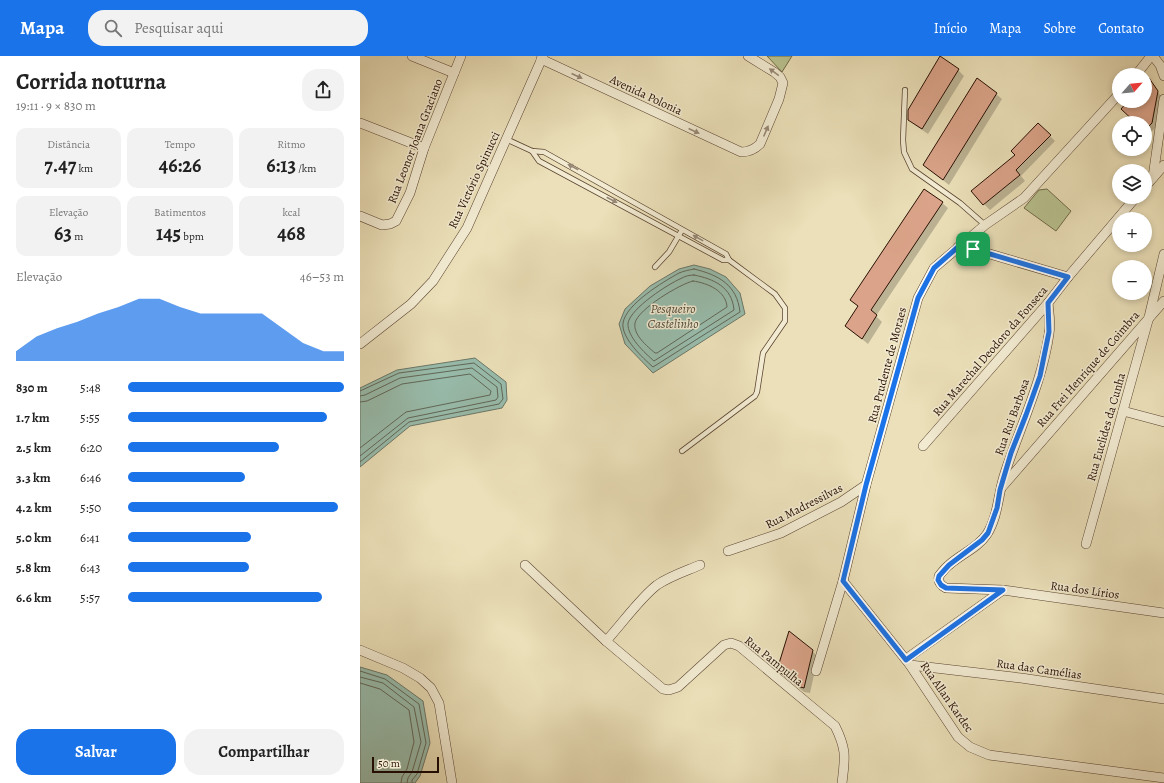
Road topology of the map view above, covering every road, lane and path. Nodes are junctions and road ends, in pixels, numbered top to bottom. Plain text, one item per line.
1 (412, 56) edge
2 (461, 56) edge
3 (748, 56) edge
4 (1152, 56) edge
5 (542, 58) edge
6 (1142, 68) edge
7 (454, 73) junction
8 (1164, 76) edge
9 (905, 90) dead end
10 (1164, 99) edge
11 (1112, 102) edge
12 (360, 123) edge
13 (506, 139) junction
14 (424, 148) junction
15 (532, 151) junction
16 (1164, 165) edge
17 (588, 175) junction
18 (1153, 177) joint
19 (582, 184) junction
20 (632, 201) junction
21 (1130, 204) edge
22 (628, 209) junction
23 (360, 216) edge
24 (985, 225) junction
25 (682, 230) junction
26 (679, 237) junction
27 (958, 247) junction
28 (1164, 254) edge
29 (729, 260) junction
30 (655, 267) dead end
31 (1068, 277) junction
32 (1164, 301) edge
33 (1048, 303) junction
34 (1149, 317) junction
35 (360, 344) edge
36 (1123, 411) junction
37 (1164, 422) edge
38 (923, 446) dead end
39 (682, 451) dead end
40 (866, 485) junction
41 (1000, 490) junction
42 (1086, 544) dead end
43 (728, 552) dead end
44 (525, 565) dead end
45 (700, 565) dead end
46 (843, 581) junction
47 (1003, 590) junction
48 (1164, 612) edge
49 (606, 641) junction
50 (360, 650) edge
51 (908, 662) junction
52 (816, 671) dead end
53 (1164, 699) edge
54 (1164, 778) edge
55 (452, 783) edge
56 (842, 783) edge

1 - 7 street
2 - 7 street, Rua Leonor Joana Graciano
5 -> 3 street, Avenida Polonia
4 - 6 street
4 - 8 street
5 - 13 street, Rua Victório Spinucci
7 - 14 street, Rua Leonor Joana Graciano
9 - 24 lane
10 - 18 street
11 - 24 street, Rua Prudente de Moraes
12 - 14 street
13 - 15 lane
13 - 35 street, Rua Victório Spinucci
14 - 23 street, Rua Leonor Joana Graciano
17 -> 15 lane
15 - 19 lane
16 - 18 street
17 - 19 lane
17 - 20 lane
19 -> 22 lane
20 - 22 lane
20 - 25 lane
21 - 31 street, Rua Marechal Deodoro da Fonseca
22 - 26 lane
24 - 27 street, Rua Prudente de Moraes
25 - 26 lane
29 -> 25 lane
26 - 29 lane
26 - 30 lane
27 - 31 street
27 - 40 street, Rua Prudente de Moraes
28 - 34 street, Rua Euclides da Cunha
29 - 39 lane
31 - 33 street, Rua Marechal Deodoro da Fonseca
32 - 34 street, Rua Frei Henrique de Coimbra
33 - 38 street, Rua Marechal Deodoro da Fonseca
33 - 41 street, Rua Rui Barbosa
34 - 36 street, Rua Euclides da Cunha
34 - 41 street, Rua Frei Henrique de Coimbra
36 - 37 street
36 - 42 street, Rua Euclides da Cunha
40 - 43 street, Rua Madressilvas
40 - 46 street, Rua Prudente de Moraes
41 - 47 street, Rua Rui Barbosa
44 - 49 street, Rua Pampulha
45 - 49 street
46 - 51 street, Rua Allan Kardec
46 - 52 street, Rua Prudente de Moraes
47 - 48 street, Rua dos Lírios
47 - 51 street
49 - 56 street, Rua Pampulha
50 - 55 street
51 - 53 street, Rua das Camélias
51 - 54 street, Rua Allan Kardec

